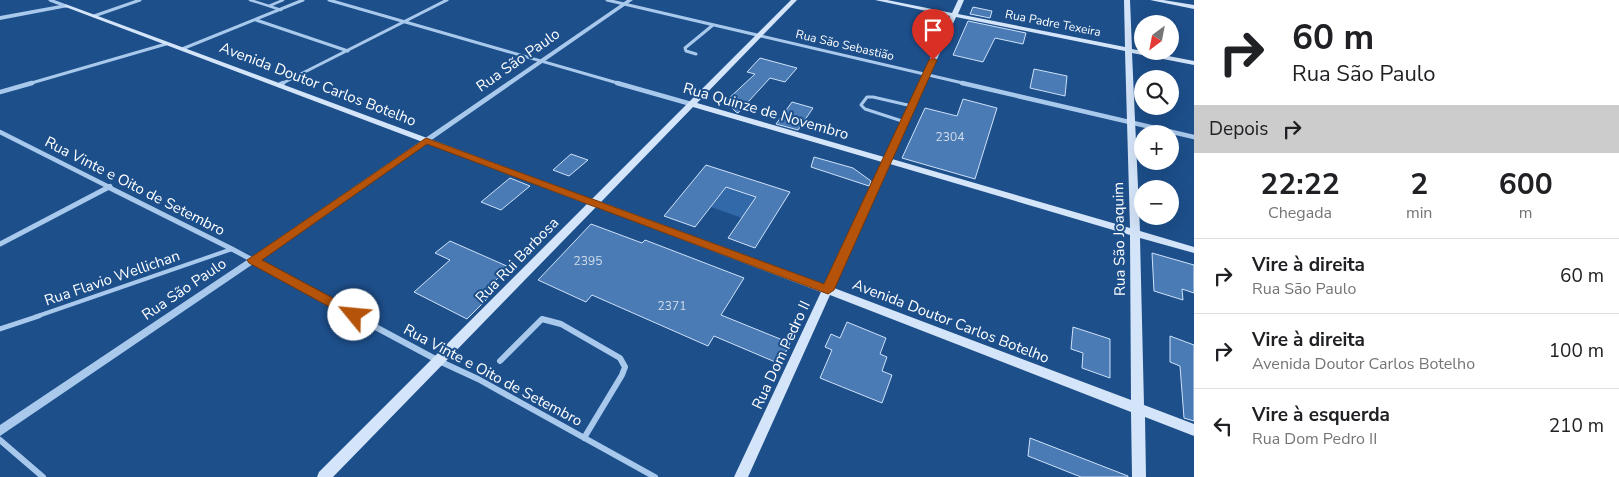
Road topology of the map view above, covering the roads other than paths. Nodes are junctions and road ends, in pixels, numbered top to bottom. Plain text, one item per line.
1 (50, 0) edge
2 (140, 0) edge
3 (250, 0) edge
4 (284, 0) edge
5 (303, 0) edge
6 (329, 0) edge
7 (447, 0) edge
8 (607, 0) edge
9 (794, 0) edge
10 (878, 0) edge
11 (961, 0) edge
12 (1127, 0) edge
13 (1153, 0) edge
14 (627, 2) edge
15 (66, 6) junction
16 (269, 6) junction
17 (1194, 7) edge
18 (281, 10) junction
19 (954, 15) junction
20 (94, 16) junction
21 (0, 18) edge
22 (255, 20) junction
23 (405, 22) junction
24 (713, 24) junction
25 (759, 35) junction
26 (166, 44) junction
27 (182, 49) junction
28 (1129, 50) junction
29 (348, 51) junction
30 (696, 54) dead end
31 (540, 61) junction
32 (1194, 62) edge
33 (926, 74) junction
34 (279, 85) junction
35 (0, 92) edge
36 (691, 104) junction
37 (912, 106) junction
38 (905, 122) junction
39 (1131, 122) junction
40 (0, 132) edge
41 (1194, 137) edge
42 (426, 140) junction
43 (888, 161) junction
44 (110, 186) junction
45 (593, 203) junction
46 (1135, 233) junction
47 (0, 244) edge
48 (232, 249) junction
49 (1194, 250) edge
50 (253, 260) junction
51 (828, 290) junction
52 (0, 329) edge
53 (439, 361) junction
54 (500, 361) dead end
55 (1138, 409) junction
56 (1194, 430) edge
57 (0, 431) edge
58 (584, 438) junction
59 (0, 440) edge
60 (43, 477) edge
61 (324, 477) edge
62 (655, 477) edge
63 (741, 477) edge
64 (1139, 477) edge

1 - 15 street, Avenida Doutor Carlos Botelho
2 - 20 street
3 - 16 lane
4 - 16 lane
5 - 18 street
6 - 23 street, Rua Quinze de Novembro
7 - 23 street
8 - 14 street, Rua São Sebastião
9 - 25 main road, Rua Rui Barbosa
10 - 19 main road, Rua Padre Texeira
11 - 19 main road, Rua Dom Pedro II
12 - 28 main road, Rua São Joaquim
13 - 17 main road
14 - 24 street, Rua São Sebastião
14 - 31 street, Rua São Paulo
15 - 20 main road, Avenida Doutor Carlos Botelho
15 - 21 street
16 - 18 lane
18 - 22 street
19 - 28 main road, Rua Padre Texeira
19 - 33 main road, Rua Dom Pedro II
20 - 26 main road, Avenida Doutor Carlos Botelho
22 - 27 street
22 - 29 street
23 - 29 street
23 - 31 street, Rua Quinze de Novembro
24 - 25 street, Rua São Sebastião
24 - 30 street
25 - 33 street, Rua São Sebastião
25 - 36 main road, Rua Rui Barbosa
26 - 27 main road, Avenida Doutor Carlos Botelho
26 - 35 street
27 - 34 main road, Avenida Doutor Carlos Botelho
28 - 32 main road, Rua Padre Texeira
28 - 39 main road, Rua São Joaquim
29 - 34 street
31 - 36 street, Rua Quinze de Novembro
31 - 42 street, Rua São Paulo
33 - 37 main road, Rua Dom Pedro II
33 - 39 street, Rua São Sebastião
34 - 42 main road, Avenida Doutor Carlos Botelho
36 - 43 main road, Rua Quinze de Novembro
36 - 45 main road, Rua Rui Barbosa
37 - 38 main road, Rua Dom Pedro II
37 - 38 lane
38 - 43 main road, Rua Dom Pedro II
39 - 41 street, Rua São Sebastião
39 - 46 main road, Rua São Joaquim
40 - 44 street, Rua Vinte e Oito de Setembro
42 - 45 main road, Avenida Doutor Carlos Botelho
42 - 50 street, Rua São Paulo
43 - 46 main road, Rua Quinze de Novembro
43 - 51 main road, Rua Dom Pedro II
44 - 47 street
44 - 48 street, Rua Vinte e Oito de Setembro
45 - 51 main road, Avenida Doutor Carlos Botelho
45 - 53 main road, Rua Rui Barbosa
46 - 49 main road, Rua Quinze de Novembro
46 - 55 main road, Rua São Joaquim
48 - 50 street, Rua Vinte e Oito de Setembro
48 - 52 lane, Rua Flavio Wellichan
50 - 53 street, Rua Vinte e Oito de Setembro
50 - 57 street, Rua São Paulo
51 - 55 main road, Avenida Doutor Carlos Botelho
51 - 63 main road, Rua Dom Pedro II
53 - 58 street, Rua Vinte e Oito de Setembro
53 - 61 main road, Rua Rui Barbosa
54 - 58 street
55 - 56 main road, Avenida Doutor Carlos Botelho
55 - 64 main road, Rua São Joaquim
58 - 62 street, Rua Vinte e Oito de Setembro
59 - 60 street

